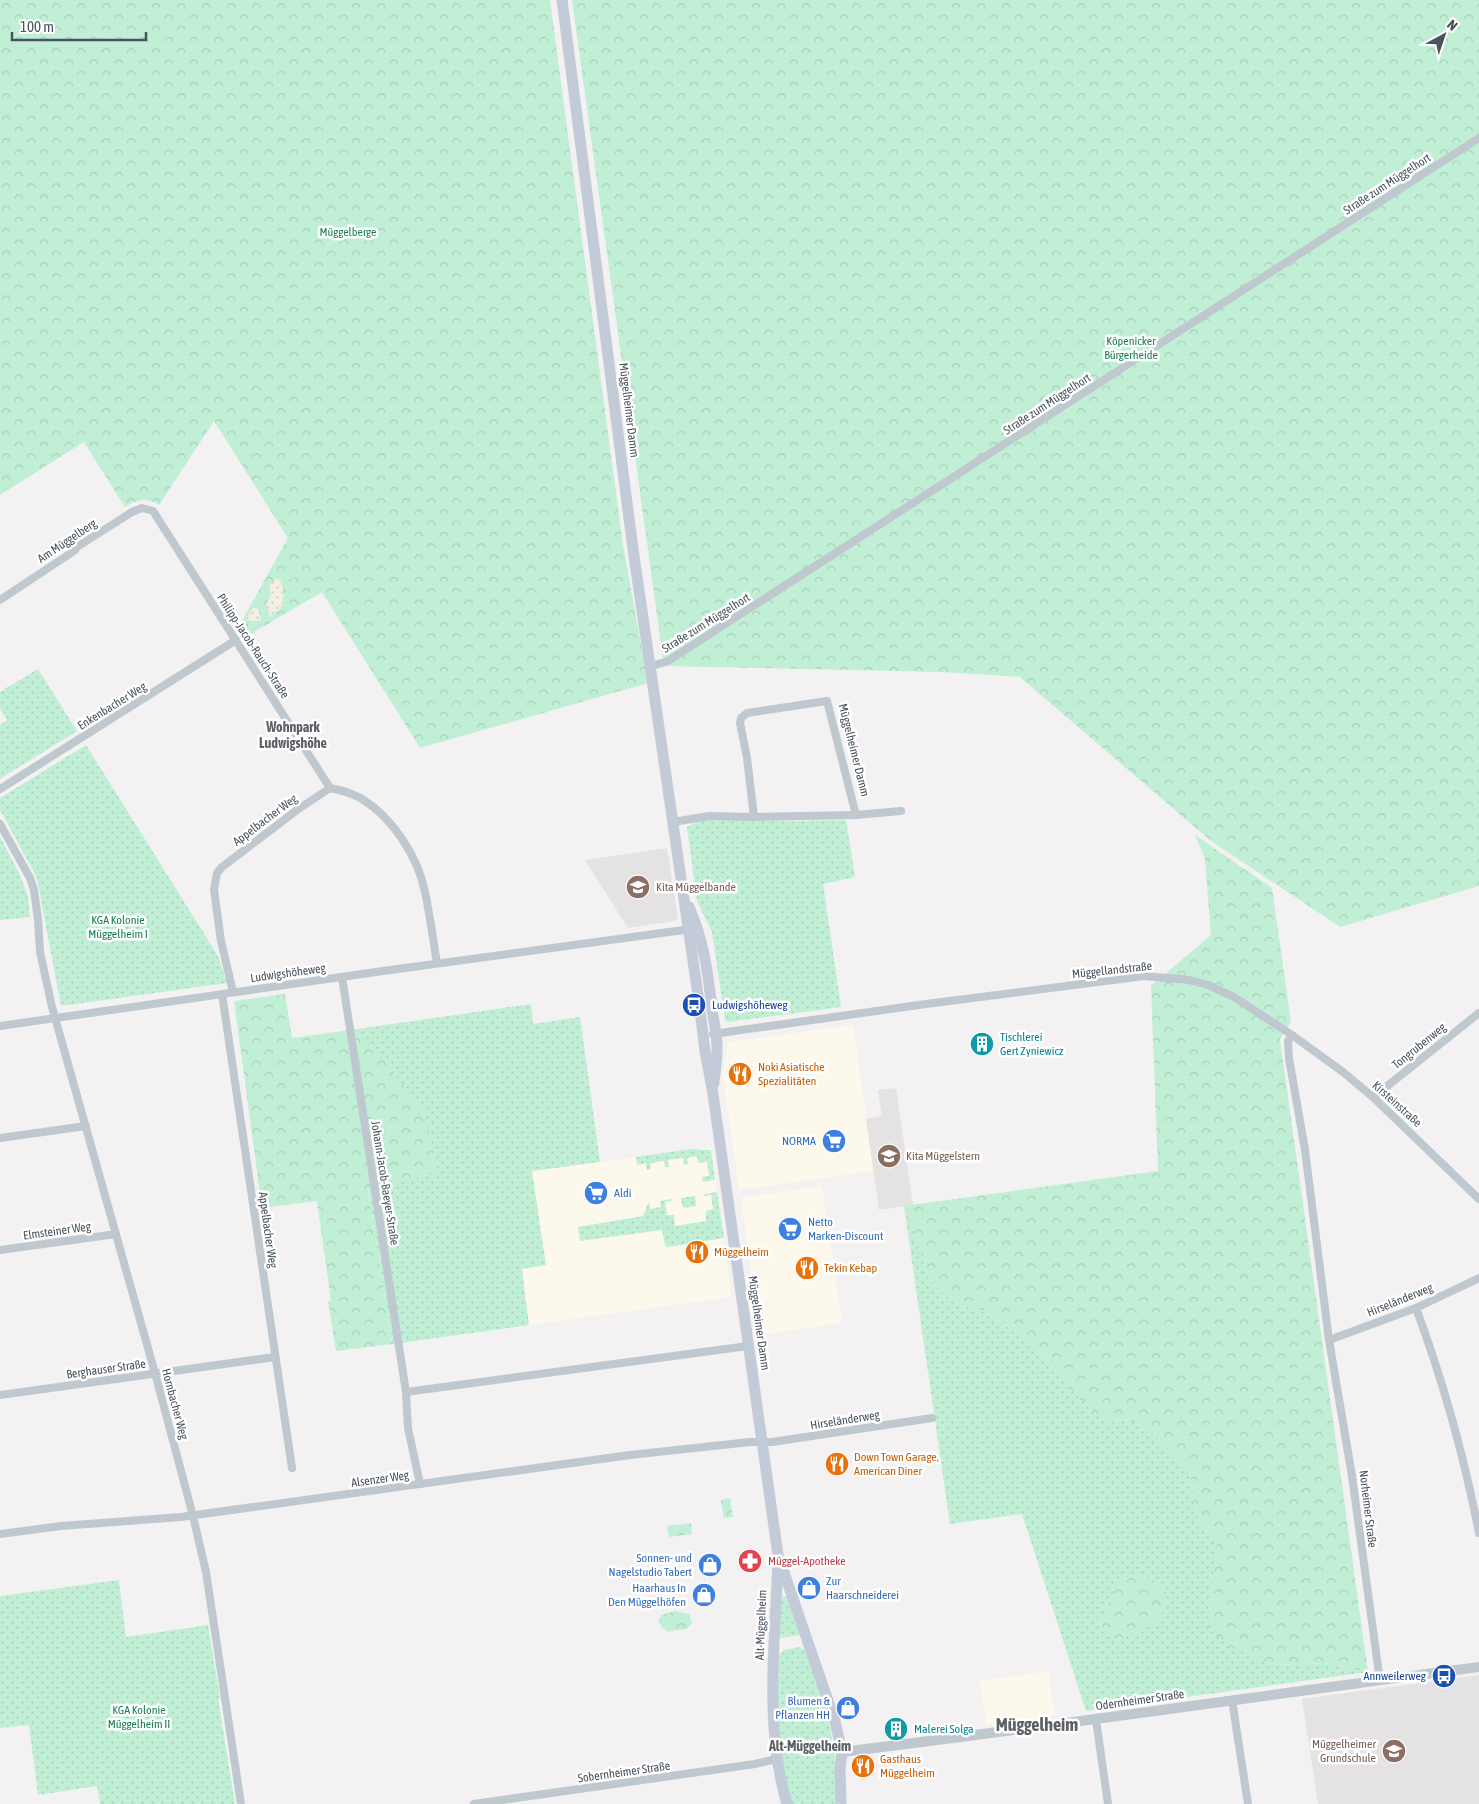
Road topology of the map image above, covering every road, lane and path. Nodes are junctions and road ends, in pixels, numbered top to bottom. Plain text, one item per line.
1 (562, 0) edge
2 (1479, 138) edge
3 (149, 509) joint
4 (0, 600) edge
5 (236, 640) junction
6 (650, 666) junction
7 (330, 788) junction
8 (0, 789) edge
9 (901, 811) dead end
10 (856, 815) junction
11 (754, 817) junction
12 (673, 822) junction
13 (0, 824) edge
14 (693, 929) junction
15 (437, 963) junction
16 (342, 977) junction
17 (233, 992) junction
18 (222, 994) junction
19 (1479, 1012) edge
20 (56, 1018) junction
21 (0, 1026) edge
22 (716, 1034) junction
23 (703, 1035) junction
24 (1292, 1035) junction
25 (713, 1094) junction
26 (1374, 1098) junction
27 (86, 1126) junction
28 (0, 1138) edge
29 (1479, 1199) edge
30 (116, 1234) junction
31 (0, 1250) edge
32 (1479, 1278) edge
33 (1416, 1308) junction
34 (1329, 1340) junction
35 (748, 1346) junction
36 (275, 1357) junction
37 (155, 1373) junction
38 (406, 1392) junction
39 (0, 1395) edge
40 (932, 1418) dead end
41 (762, 1442) junction
42 (292, 1468) dead end
43 (420, 1484) junction
44 (193, 1516) junction
45 (1479, 1533) edge
46 (0, 1534) edge
47 (778, 1555) junction
48 (1479, 1666) edge
49 (1380, 1681) junction
50 (1232, 1700) junction
51 (1096, 1720) junction
52 (842, 1752) junction
53 (776, 1759) junction
54 (520, 1801) edge
55 (241, 1804) edge
56 (474, 1804) edge
57 (787, 1804) edge
58 (842, 1804) edge
59 (1108, 1804) edge
60 (1248, 1804) edge

1 - 6 main road, Müggelheimer Damm
2 - 6 street, Straße zum Müggelhort
3 - 4 street, Am Müggelberg
3 - 5 street, Philipp-Jacob-Rauch-Straße
5 - 7 street, Philipp-Jacob-Rauch-Straße
5 - 8 street, Enkenbacher Weg
6 - 12 main road, Müggelheimer Damm
7 - 15 street
7 - 17 street, Appelbacher Weg
9 - 10 street, Müggelheimer Damm
10 - 11 street, Müggelheimer Damm
10 - 11 street, Müggelheimer Damm
11 - 12 street, Müggelheimer Damm
12 - 14 main road, Müggelheimer Damm
13 - 20 street, Hornbacher Weg
14 - 15 street, Ludwigshöheweg
14 - 22 main road, Müggelheimer Damm
14 - 23 main road, Müggelheimer Damm
15 - 16 street, Ludwigshöheweg
16 - 17 street, Ludwigshöheweg
16 - 38 street, Johann-Jacob-Baeyer-Straße
17 - 18 street, Ludwigshöheweg
18 - 20 street, Ludwigshöheweg
18 - 36 street, Appelbacher Weg
19 - 26 street, Tongrubenweg
20 - 21 street, Ludwigshöheweg
20 - 27 street, Hornbacher Weg
22 - 23 street, Müggellandstraße
22 - 24 street, Müggellandstraße
22 - 25 main road, Müggelheimer Damm
23 - 25 main road, Müggelheimer Damm
24 - 26 street, Kirsteinstraße
24 - 34 street
25 - 35 main road, Müggelheimer Damm
26 - 29 street, Kirsteinstraße
27 - 28 street
27 - 30 street, Hornbacher Weg
30 - 31 street, Elmsteiner Weg
30 - 37 street, Hornbacher Weg
32 - 33 street, Hirseländerweg
33 - 34 street, Hirseländerweg
33 - 45 street
34 - 49 street, Norheimer Straße
35 - 38 street
35 - 41 main road, Müggelheimer Damm
36 - 37 street, Berghauser Straße
36 - 42 street, Appelbacher Weg
37 - 39 street, Berghauser Straße
37 - 44 street, Hornbacher Weg
38 - 43 street, Johann-Jacob-Baeyer-Straße
40 - 41 street, Hirseländerweg
41 - 43 street, Alsenzer Weg
41 - 47 main road, Müggelheimer Damm
43 - 44 street, Alsenzer Weg
44 - 46 street, Alsenzer Weg
44 - 55 street, Hornbacher Weg
47 - 52 main road
47 - 53 main road, Alt-Müggelheim
48 - 49 street, Odernheimer Straße
49 - 50 street, Odernheimer Straße
50 - 51 street, Odernheimer Straße
50 - 60 street
51 - 52 street, Odernheimer Straße
51 - 59 street
52 - 58 main road
53 - 54 street, Sobernheimer Straße
53 - 57 main road, Alt-Müggelheim
54 - 56 street, Sobernheimer Straße

